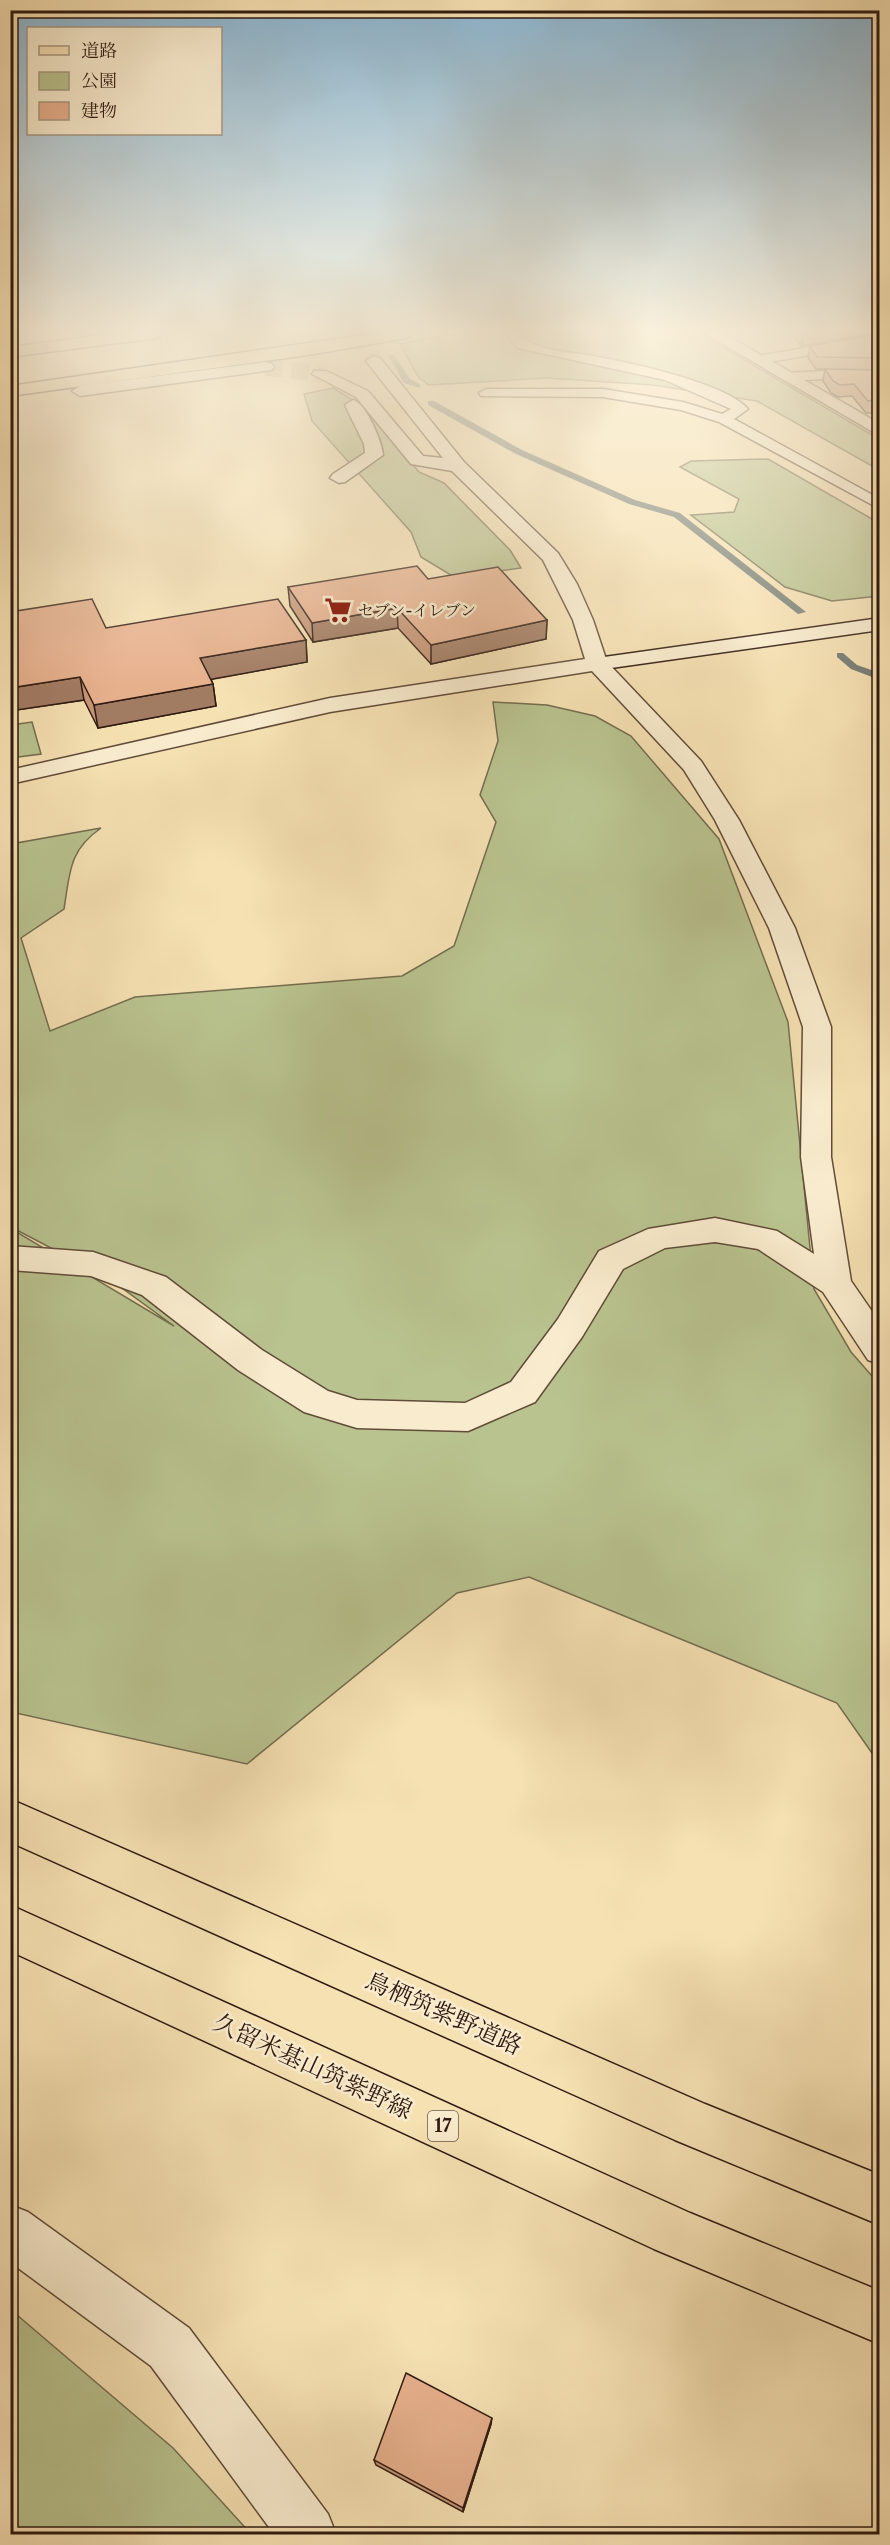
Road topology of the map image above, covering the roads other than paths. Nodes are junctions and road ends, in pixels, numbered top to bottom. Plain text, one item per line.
1 (374, 452) edge
2 (410, 452) edge
3 (447, 452) edge
4 (783, 452) edge
5 (458, 466) junction
6 (339, 478) dead end
7 (879, 505) edge
8 (879, 624) edge
9 (597, 664) junction
10 (10, 777) edge
11 (10, 1258) edge
12 (835, 1282) junction
13 (879, 1351) edge
14 (10, 1820) edge
15 (10, 1927) edge
16 (879, 2200) edge
17 (10, 2230) edge
18 (879, 2318) edge
19 (308, 2535) edge

1 - 6 street
2 - 5 street
3 - 5 street
4 - 7 lane
5 - 9 street
8 - 9 street
9 - 10 street
9 - 12 street
11 - 12 street
12 - 13 street
14 - 16 main road, 鳥栖筑紫野道路
15 - 18 main road, 久留米基山筑紫野線 / 17
17 - 19 street

